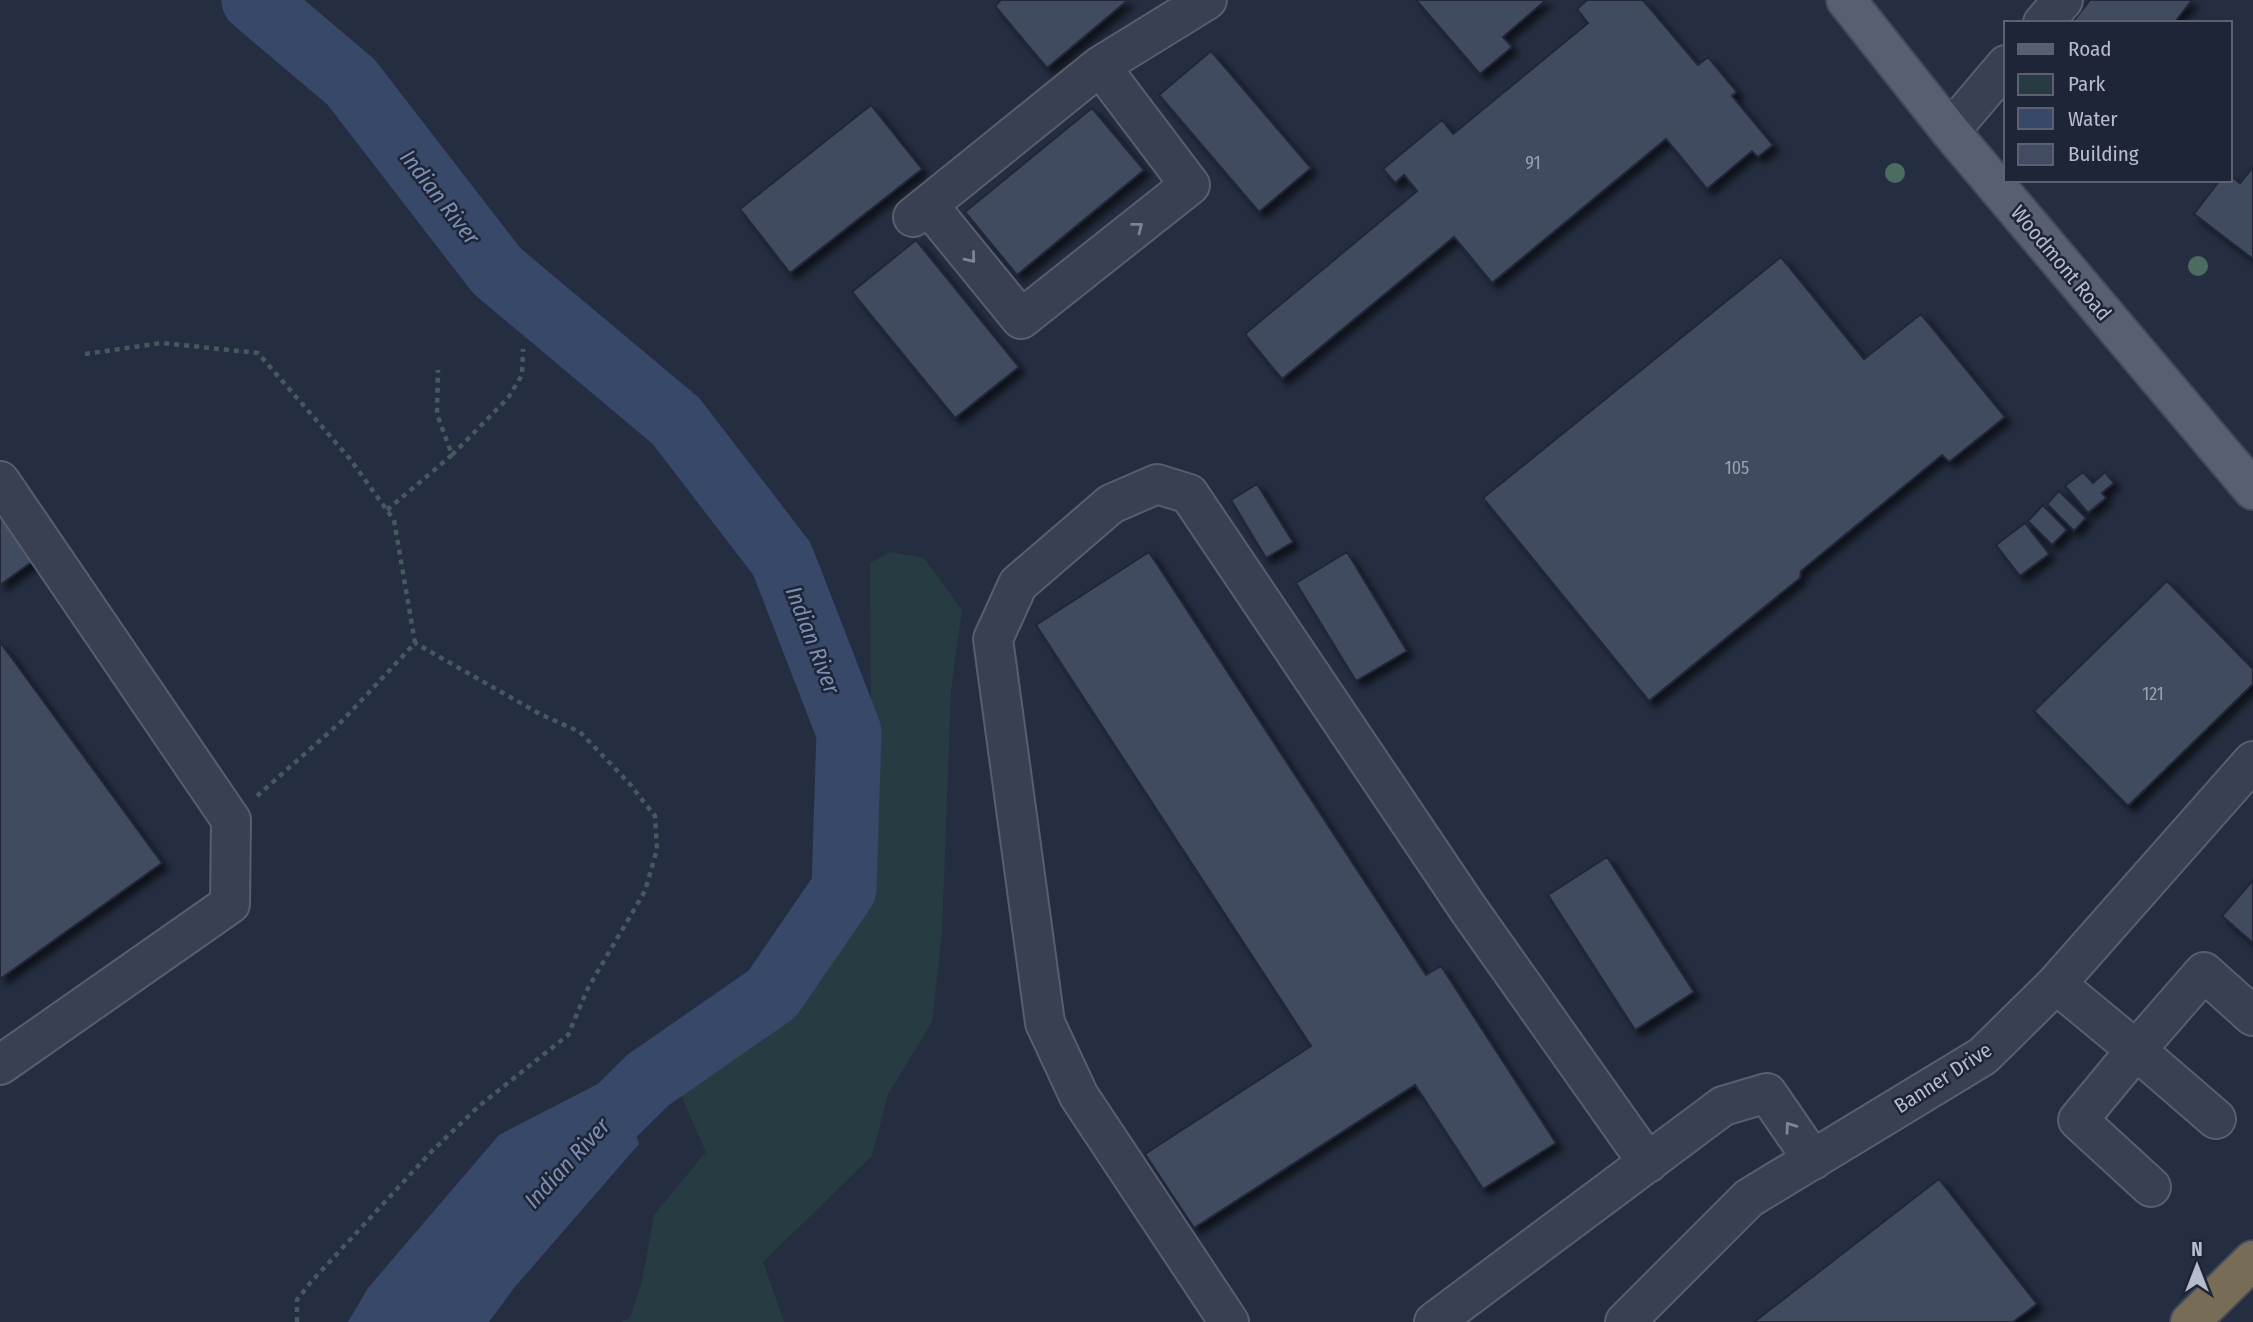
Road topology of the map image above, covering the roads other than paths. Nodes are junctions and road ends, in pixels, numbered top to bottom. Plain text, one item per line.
1 (1207, 0) edge
2 (1846, 0) edge
3 (2063, 0) edge
4 (2045, 21) edge
5 (1100, 66) junction
6 (2004, 67) edge
7 (1950, 131) junction
8 (0, 481) edge
9 (2253, 490) edge
10 (2253, 761) edge
11 (2056, 984) junction
12 (2253, 1016) edge
13 (2136, 1049) junction
14 (0, 1065) edge
15 (2216, 1119) dead end
16 (1813, 1160) junction
17 (1648, 1163) junction
18 (2151, 1188) dead end
19 (2253, 1260) edge
20 (1229, 1322) edge
21 (1434, 1322) edge
22 (1625, 1322) edge
23 (2190, 1322) edge

1 - 5 street
2 - 7 main road, Woodmont Road
3 - 4 street
5 -> 5 street
6 - 7 street
7 - 9 main road, Woodmont Road
8 - 14 street
10 - 11 street, Banner Drive
11 - 13 street
11 - 16 street, Banner Drive
12 - 13 street
13 - 15 street
13 - 18 street
16 -> 17 street
16 - 22 street, Banner Drive
17 - 20 street
17 - 21 street
19 - 23 highway

